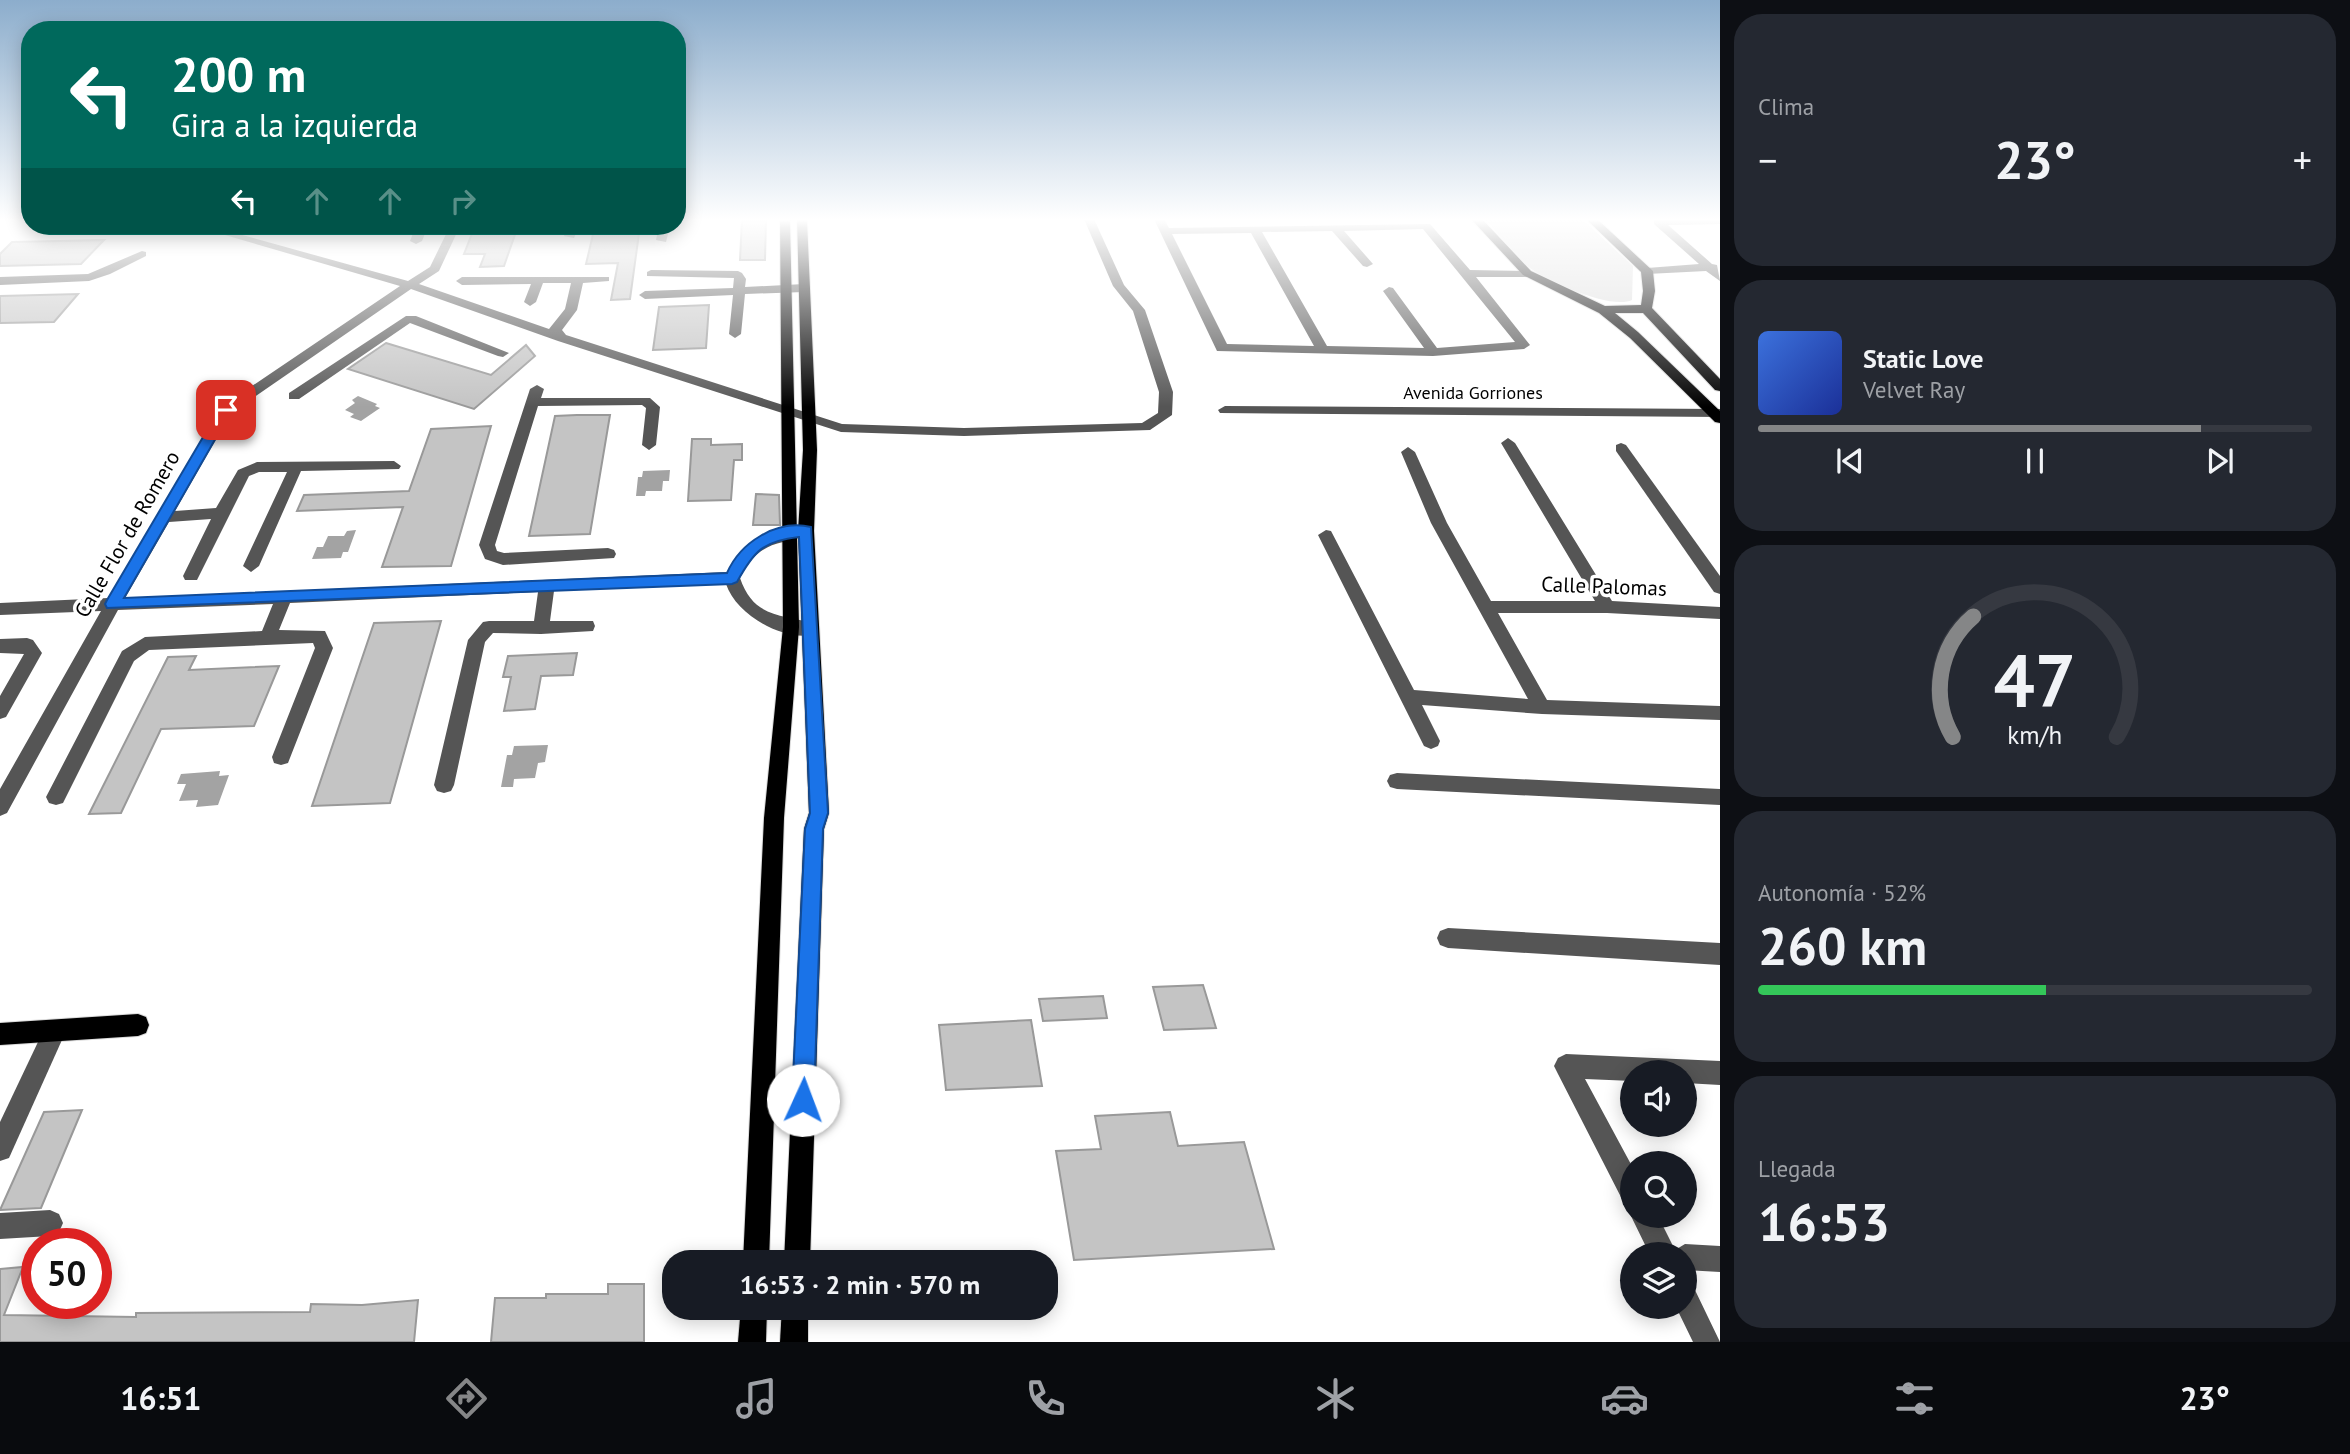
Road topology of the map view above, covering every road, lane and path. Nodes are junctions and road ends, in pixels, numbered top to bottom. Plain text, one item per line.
1 (398, 282) edge
2 (415, 282) edge
3 (537, 282) edge
4 (577, 282) edge
5 (740, 282) edge
6 (794, 282) edge
7 (796, 282) edge
8 (1117, 282) edge
9 (1190, 282) edge
10 (1284, 282) edge
11 (1473, 282) edge
12 (1545, 282) edge
13 (1648, 282) edge
14 (410, 285) junction
15 (795, 289) junction
16 (1389, 291) dead end
17 (739, 292) junction
18 (645, 295) dead end
19 (530, 302) dead end
20 (1646, 309) junction
21 (1603, 310) junction
22 (735, 334) dead end
23 (562, 338) junction
24 (316, 347) junction
25 (1323, 351) junction
26 (1433, 352) junction
27 (503, 353) dead end
28 (349, 359) junction
29 (1720, 387) edge
30 (294, 396) dead end
31 (789, 411) junction
32 (1225, 411) dead end
33 (1718, 415) edge
34 (810, 418) junction
35 (1508, 443) dead end
36 (649, 445) dead end
37 (1621, 448) dead end
38 (1408, 452) dead end
39 (394, 466) dead end
40 (296, 467) junction
41 (221, 513) junction
42 (163, 517) junction
43 (798, 531) junction
44 (1326, 535) dead end
45 (608, 554) dead end
46 (537, 557) junction
47 (251, 566) dead end
48 (191, 576) dead end
49 (732, 578) junction
50 (541, 586) junction
51 (1720, 588) edge
52 (284, 597) junction
53 (113, 604) junction
54 (1486, 607) junction
55 (1607, 607) junction
56 (0, 608) edge
57 (1720, 613) edge
58 (587, 626) dead end
59 (541, 628) junction
60 (800, 628) junction
61 (268, 637) junction
62 (0, 646) edge
63 (1408, 697) junction
64 (1542, 707) junction
65 (0, 712) edge
66 (1720, 713) edge
67 (1430, 741) dead end
68 (281, 757) dead end
69 (1397, 781) dead end
70 (444, 785) dead end
71 (56, 797) dead end
72 (1720, 797) edge
73 (0, 807) edge
74 (1448, 938) dead end
75 (1720, 954) edge
76 (138, 1025) dead end
77 (55, 1031) junction
78 (0, 1034) edge
79 (1720, 1073) edge
80 (0, 1149) edge
81 (1620, 1169) edge
82 (50, 1223) dead end
83 (0, 1226) edge
84 (756, 1250) edge
85 (797, 1250) edge
86 (1697, 1258) edge
87 (1720, 1259) edge
88 (1696, 1319) edge
89 (753, 1320) edge
90 (795, 1320) edge
91 (752, 1342) edge
92 (794, 1342) edge
93 (1708, 1342) edge

1 - 14 street
2 - 14 street, Calle Flor de Romero
3 - 19 street
4 - 23 street
5 - 17 street
6 - 15 main road
7 - 15 main road
8 - 34 street
9 - 25 street
10 - 25 street
11 - 26 street
12 - 21 main road
13 - 20 main road
14 - 23 street
14 - 24 street, Calle Flor de Romero
15 - 17 street
15 - 31 main road
15 - 34 main road
16 - 26 street
17 - 18 street
17 - 22 street
20 - 21 main road
20 - 29 main road
21 - 33 main road
23 - 31 street
24 - 28 street
24 - 42 street, Calle Flor de Romero
25 - 26 street
27 - 28 street
28 - 30 street
31 - 34 street
31 - 43 main road
32 - 33 street, Avenida Gorriones
34 - 43 main road
35 - 55 street
36 - 46 street
37 - 51 street
38 - 54 street
39 - 40 street
40 - 41 street
40 - 47 street
41 - 42 street
41 - 48 street
42 - 53 street, Calle Flor de Romero
43 - 49 street
43 - 60 main road
44 - 63 street
45 - 46 street
46 - 50 street
49 - 50 street
49 - 60 street
50 - 52 street
50 - 59 street
52 - 53 street
52 - 61 street
53 - 56 street
53 - 73 street, Calle Flor de Romero
54 - 55 street, Calle Palomas
54 - 64 street
55 - 57 street, Calle Palomas
58 - 59 street
59 - 70 street
60 - 84 main road
60 - 85 main road
61 - 68 street
61 - 71 street
62 - 65 street
63 - 64 street
63 - 67 street
64 - 66 street
69 - 72 street
74 - 75 street
76 - 77 main road
77 - 78 main road
77 - 80 street
79 - 81 street
82 - 83 street
86 - 87 street
88 - 93 street
89 - 91 main road
90 - 92 main road

